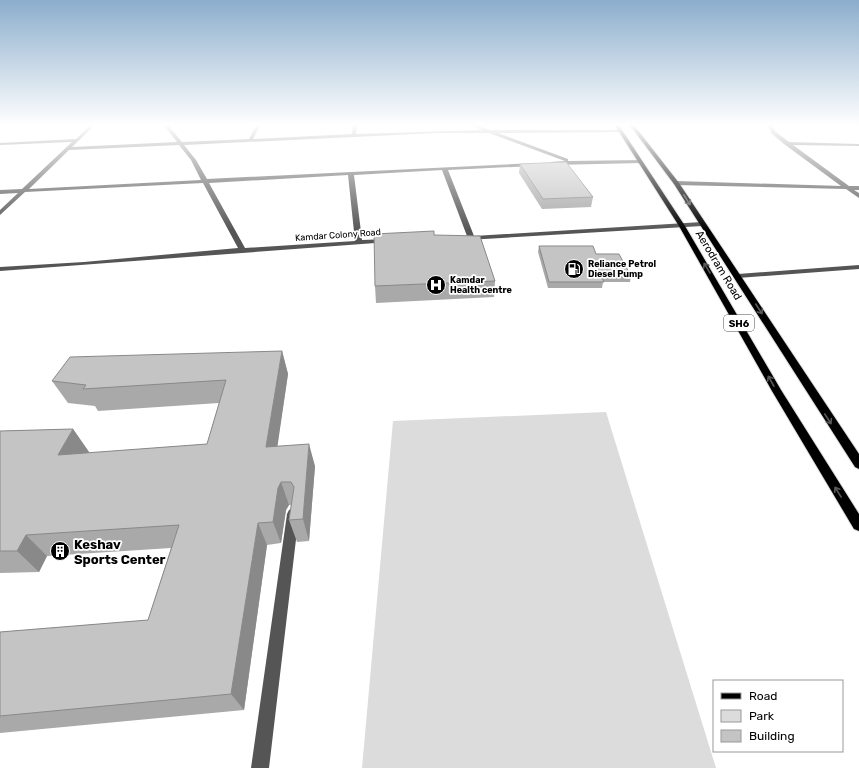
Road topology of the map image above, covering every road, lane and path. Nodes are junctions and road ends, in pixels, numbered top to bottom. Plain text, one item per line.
1 (56, 160) edge
2 (191, 160) edge
3 (565, 160) edge
4 (658, 160) edge
5 (808, 160) edge
6 (571, 162) junction
7 (640, 162) joint
8 (547, 163) edge
9 (539, 164) edge
10 (444, 168) junction
11 (351, 173) junction
12 (206, 182) junction
13 (676, 183) junction
14 (846, 188) junction
15 (859, 188) edge
16 (23, 191) junction
17 (0, 192) edge
18 (859, 196) edge
19 (0, 213) edge
20 (702, 224) junction
21 (682, 226) junction
22 (471, 237) junction
23 (455, 238) edge
24 (391, 241) edge
25 (359, 243) junction
26 (243, 250) junction
27 (859, 267) edge
28 (0, 269) edge
29 (738, 276) junction
30 (859, 464) edge
31 (293, 510) edge
32 (859, 525) edge
33 (260, 768) edge

1 - 16 street
2 - 12 street
3 - 6 street
4 - 13 main road, Aerodram Road / SH6
5 - 14 street
6 - 7 street
6 - 8 street
7 - 21 main road, Aerodram Road / SH6
9 - 10 street
10 - 11 street
10 - 22 street
11 - 12 street
11 - 25 street
12 - 16 street
12 - 26 street
13 - 14 street
13 -> 20 main road, Aerodram Road / SH6
14 - 15 street
14 - 18 street
16 - 17 street
16 - 19 street
20 - 21 street
20 - 29 main road, Aerodram Road / SH6
21 - 22 street
32 -> 21 main road, Aerodram Road / SH6
22 - 23 street
24 - 25 street, Kamdar Colony Road
25 - 26 street, Kamdar Colony Road
26 - 28 street, Kamdar Colony Road
27 - 29 street
29 -> 30 main road, Aerodram Road / SH6
31 - 33 street

